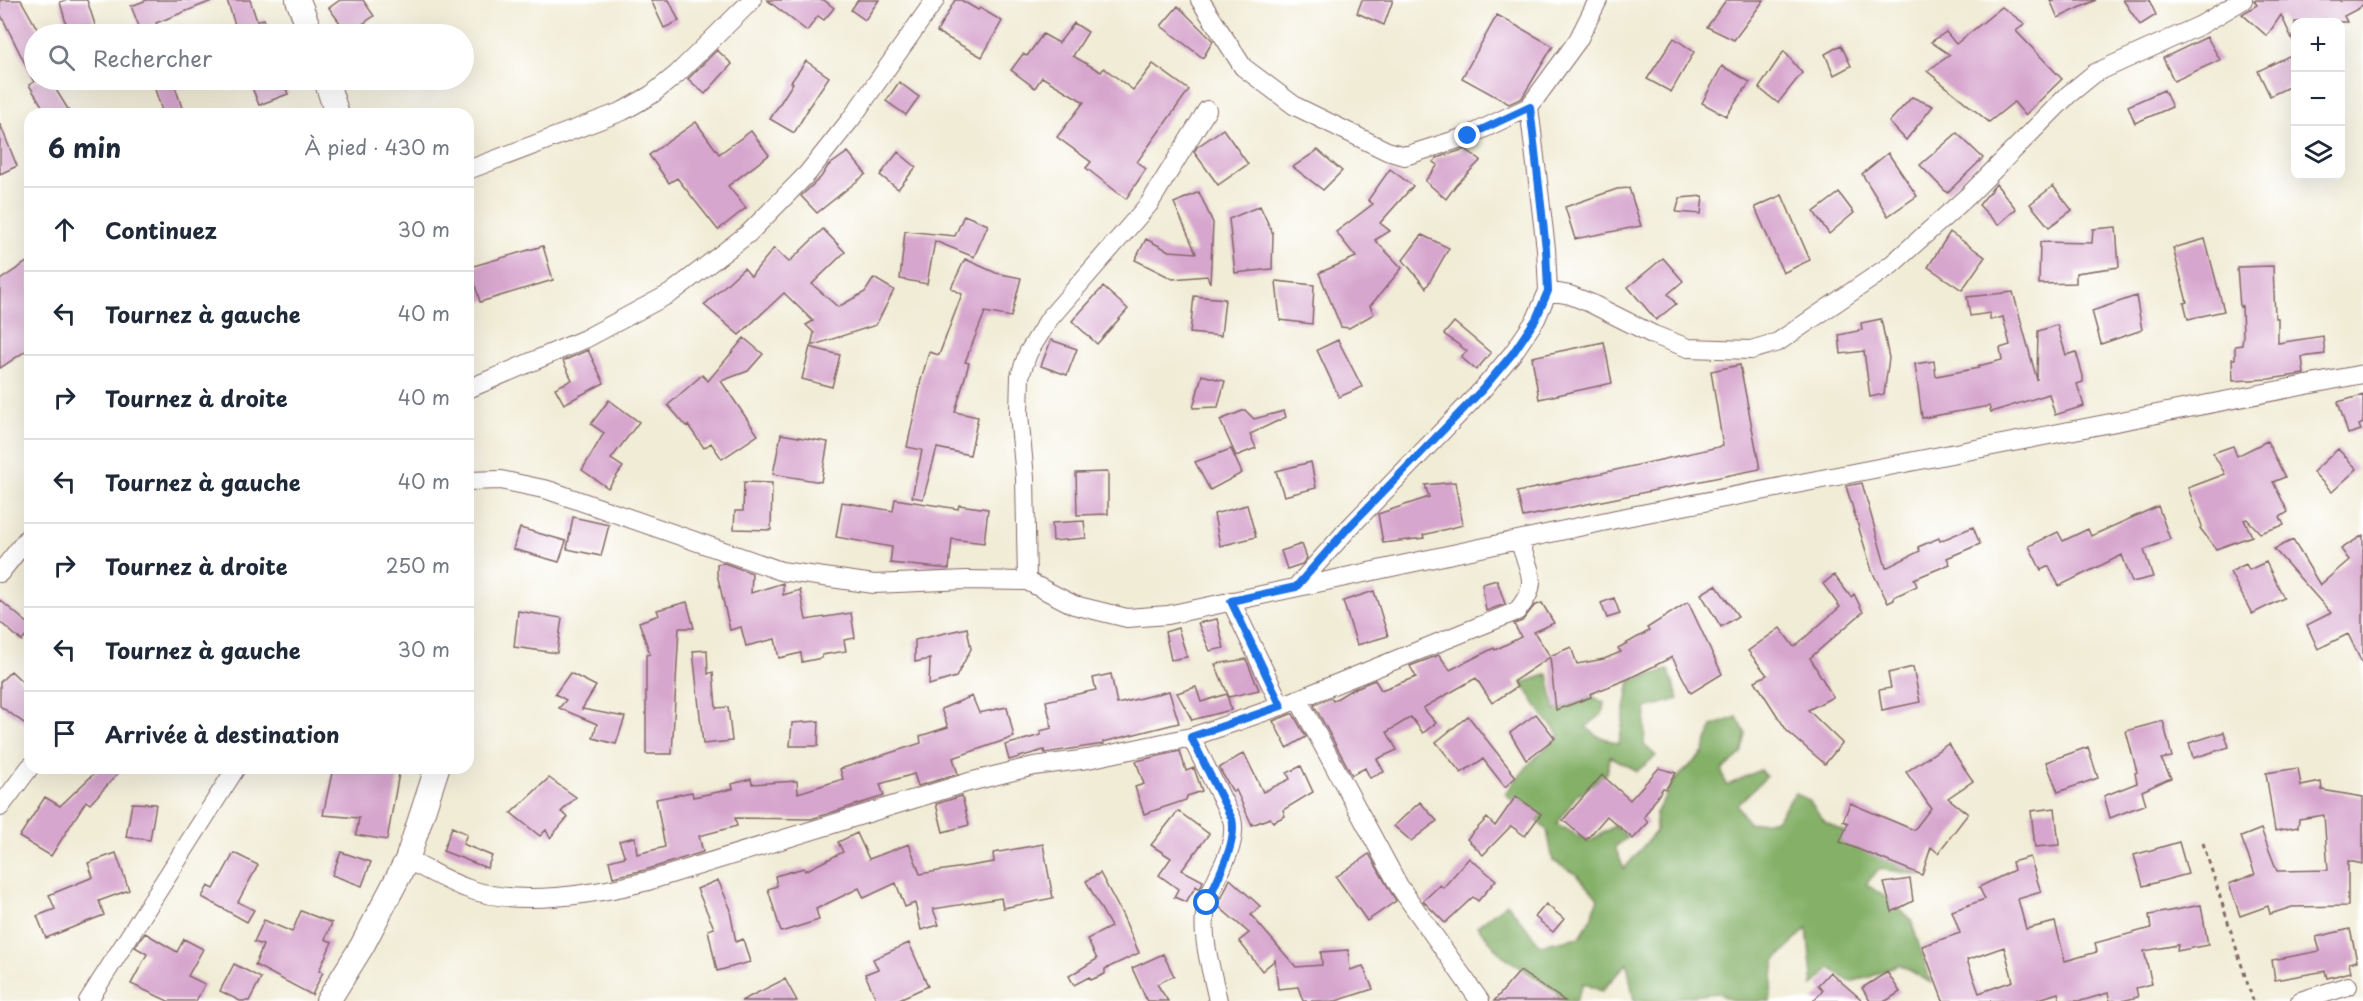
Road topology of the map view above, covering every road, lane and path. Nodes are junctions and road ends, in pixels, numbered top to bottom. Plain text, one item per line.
1 (298, 0) edge
2 (752, 0) edge
3 (935, 0) edge
4 (1200, 0) edge
5 (1598, 0) edge
6 (2243, 0) edge
7 (307, 24) edge
8 (329, 90) edge
9 (1530, 107) junction
10 (335, 108) edge
11 (1207, 110) dead end
12 (474, 168) edge
13 (1548, 291) junction
14 (2363, 374) edge
15 (474, 386) edge
16 (474, 481) edge
17 (1519, 540) junction
18 (24, 543) edge
19 (0, 573) edge
20 (1027, 581) junction
21 (1296, 587) junction
22 (1231, 601) junction
23 (1289, 703) junction
24 (1191, 737) junction
25 (25, 774) edge
26 (232, 774) edge
27 (435, 774) edge
28 (0, 807) edge
29 (2203, 843) dead end
30 (408, 860) junction
31 (2348, 986) dead end
32 (88, 1001) edge
33 (328, 1001) edge
34 (1218, 1001) edge
35 (1480, 1001) edge
36 (2253, 1001) edge
37 (2300, 1001) edge

1 - 7 street
2 - 12 street
3 - 15 street
4 - 9 street
5 - 9 street
6 - 13 street
8 - 10 street
9 - 13 street
11 - 20 street
13 - 21 street
14 - 17 street
16 - 20 street
17 - 21 street
17 - 23 street
18 - 19 street
20 - 22 street
21 - 22 street
22 - 23 street
23 - 24 street
23 - 35 street
24 - 30 street
24 - 34 street
25 - 28 street
26 - 32 street
27 - 30 street
29 - 36 path
30 - 33 street
31 - 37 street

